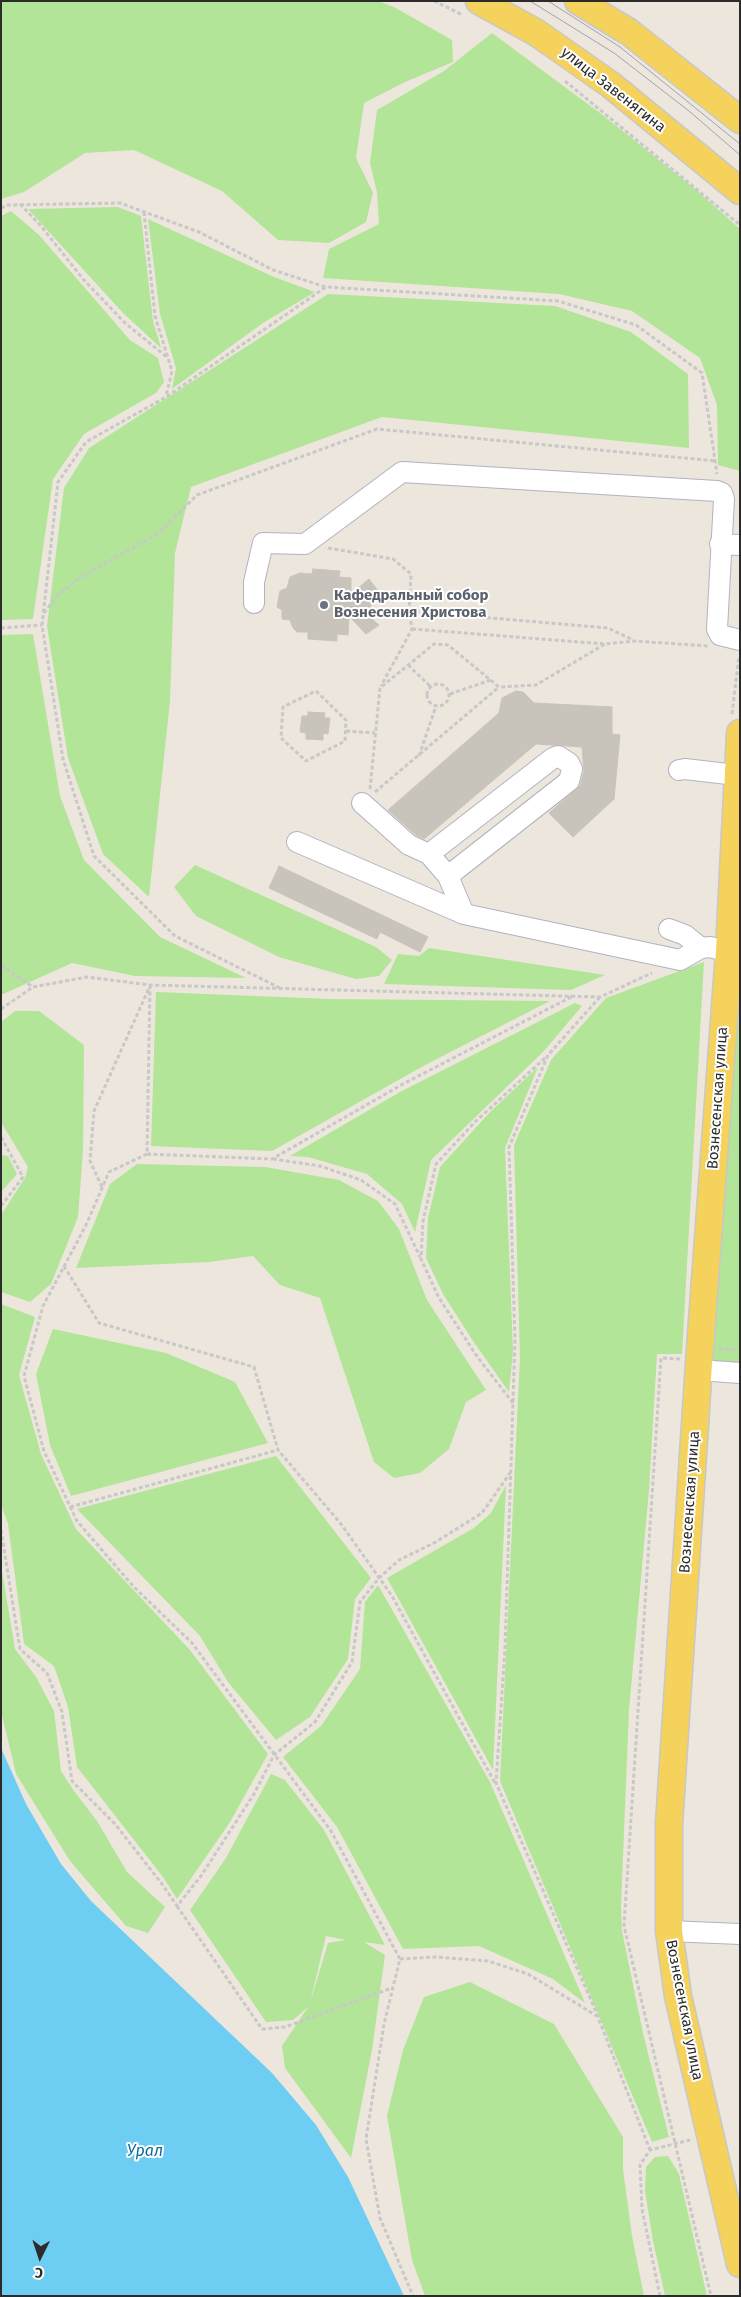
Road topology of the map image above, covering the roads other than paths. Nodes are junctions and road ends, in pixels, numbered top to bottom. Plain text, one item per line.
1 (578, 1) edge
2 (472, 9) edge
3 (740, 120) edge
4 (740, 191) edge
5 (720, 544) junction
6 (740, 545) edge
7 (254, 602) dead end
8 (740, 640) edge
9 (740, 733) edge
10 (679, 770) dead end
11 (737, 786) edge
12 (362, 803) dead end
13 (297, 842) dead end
14 (737, 844) edge
15 (430, 854) junction
16 (448, 876) junction
17 (464, 914) junction
18 (670, 929) dead end
19 (702, 948) junction
20 (729, 952) junction
21 (699, 1370) junction
22 (740, 1373) edge
23 (669, 1930) junction
24 (740, 1934) edge
25 (732, 2197) edge
26 (740, 2264) edge

1 - 3 main road
2 - 4 main road, улица Завенягина
5 - 6 lane
5 - 7 lane
5 - 8 lane
9 - 11 main road, Вознесенская улица
10 - 11 lane
11 - 14 main road, Вознесенская улица
12 - 15 lane
13 - 17 lane
14 - 20 main road, Вознесенская улица
15 - 16 lane
15 - 16 lane
16 - 17 lane
17 - 19 lane
18 - 19 lane
19 - 20 lane
20 - 21 main road, Вознесенская улица
21 - 22 lane
21 - 23 main road, Вознесенская улица
23 - 24 lane
23 - 25 main road, Вознесенская улица
25 - 26 main road, Вознесенская улица

